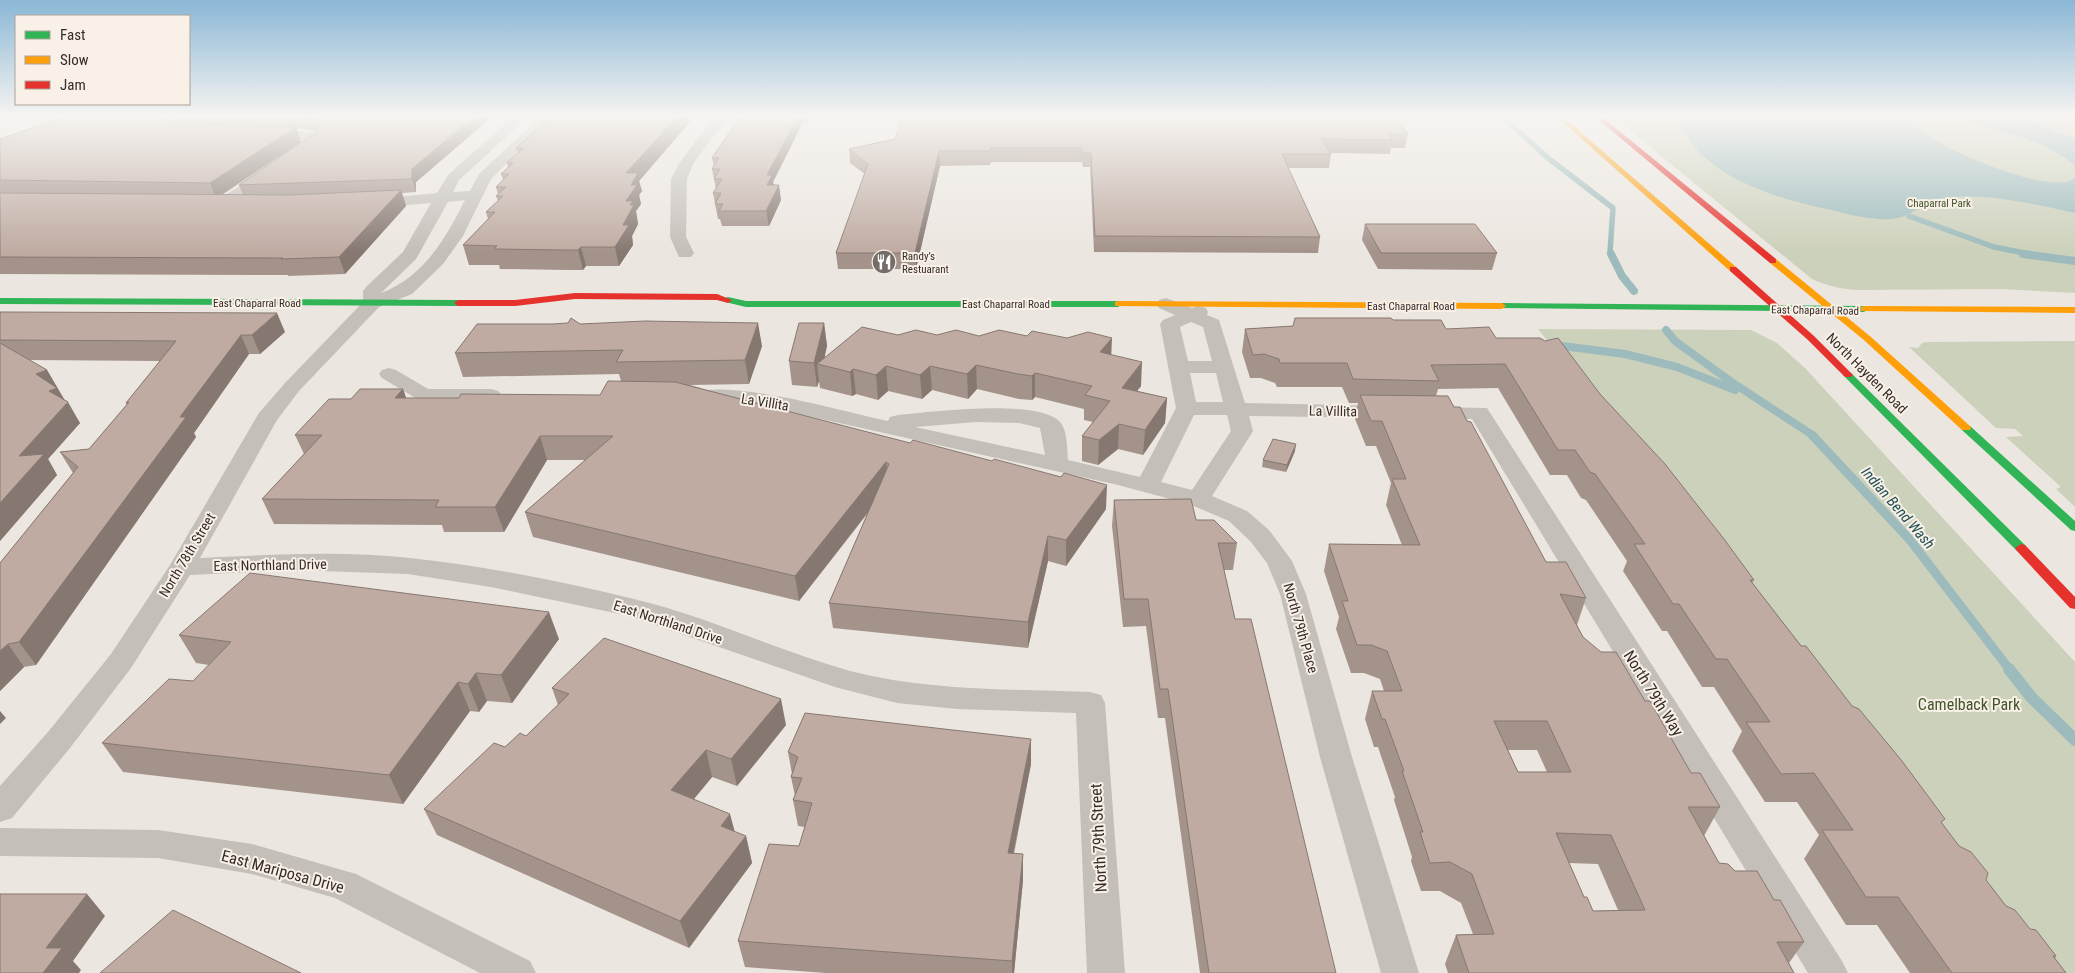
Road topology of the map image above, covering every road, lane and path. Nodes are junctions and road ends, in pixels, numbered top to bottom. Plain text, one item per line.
1 (284, 161) edge
2 (471, 161) edge
3 (500, 161) edge
4 (688, 161) edge
5 (1611, 161) edge
6 (1652, 161) edge
7 (473, 194) junction
8 (440, 198) junction
9 (204, 203) edge
10 (223, 203) junction
11 (251, 203) edge
12 (354, 203) edge
13 (684, 253) dead end
14 (0, 301) edge
15 (372, 303) junction
16 (515, 303) junction
17 (746, 304) junction
18 (1166, 304) junction
19 (1219, 304) junction
20 (1778, 309) junction
21 (556, 310) dead end
22 (1833, 310) junction
23 (2075, 310) edge
24 (722, 311) dead end
25 (1190, 315) junction
26 (1179, 367) junction
27 (1224, 368) junction
28 (389, 374) dead end
29 (512, 396) edge
30 (677, 396) edge
31 (1187, 408) junction
32 (1234, 409) junction
33 (1479, 413) joint
34 (874, 424) junction
35 (1057, 464) junction
36 (1147, 486) junction
37 (1198, 499) junction
38 (2075, 527) edge
39 (182, 567) junction
40 (2075, 605) edge
41 (1090, 703) joint
42 (0, 809) edge
43 (0, 842) edge
44 (517, 973) edge
45 (1106, 973) edge
46 (1400, 973) edge
47 (1829, 973) edge

1 - 10 street
2 - 8 street, North 78th Street
3 - 7 street, North 78th Street
4 - 13 street
5 - 20 main road, North Hayden Road
6 - 22 main road, North Hayden Road
7 - 8 street
7 - 15 street, North 78th Street
8 - 12 street
8 - 15 street, North 78th Street
9 - 10 street
10 - 11 street
14 - 15 main road, East Chaparral Road
15 - 16 main road, East Chaparral Road
15 - 39 street, North 78th Street
16 - 17 main road, East Chaparral Road
16 - 21 main road, East Chaparral Road
17 - 18 main road, East Chaparral Road
17 - 24 main road, East Chaparral Road
18 - 19 main road, East Chaparral Road
18 - 25 street
19 - 20 main road, East Chaparral Road
19 - 25 street
20 - 22 main road, East Chaparral Road
20 - 40 main road, North Hayden Road
22 - 23 main road, East Chaparral Road
22 - 38 main road, North Hayden Road
25 - 26 street
25 - 27 street
26 - 27 street
26 - 31 street
27 - 32 street
28 - 29 street
30 - 34 street, La Villita
31 - 32 street, La Villita
31 - 36 street
32 - 33 street, La Villita
32 - 37 street
33 - 47 street, North 79th Way
34 - 35 street, La Villita
34 - 35 street, La Villita
35 - 36 street, La Villita
36 - 37 street, La Villita
37 - 46 street, North 79th Place
39 - 41 street, East Northland Drive
39 - 42 street, North 78th Street
41 - 45 street, North 79th Street
43 - 44 street, East Mariposa Drive

